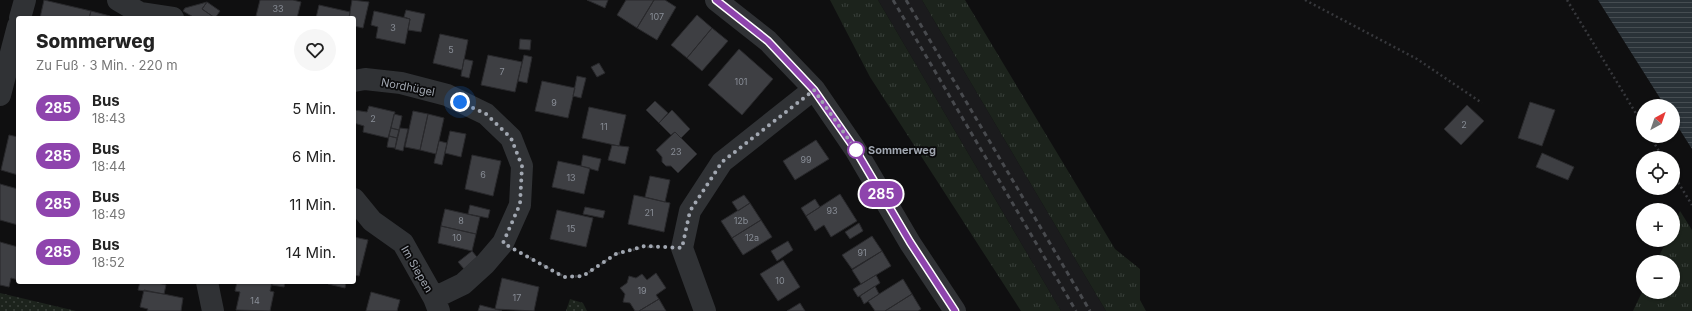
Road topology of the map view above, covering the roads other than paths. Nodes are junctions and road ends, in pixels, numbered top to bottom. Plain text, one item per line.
1 (25, 0) edge
2 (118, 0) edge
3 (716, 0) edge
4 (21, 16) edge
5 (160, 16) edge
6 (16, 34) edge
7 (356, 81) edge
8 (814, 90) junction
9 (0, 95) edge
10 (356, 201) edge
11 (207, 284) edge
12 (437, 304) edge
13 (213, 311) edge
14 (705, 311) edge
15 (956, 311) edge

1 - 4 street
2 - 5 street
3 - 8 street
6 - 9 street
7 - 12 street, Nordhügel
8 - 14 street
8 - 15 street
10 - 12 street, Im Siepen
11 - 13 street

